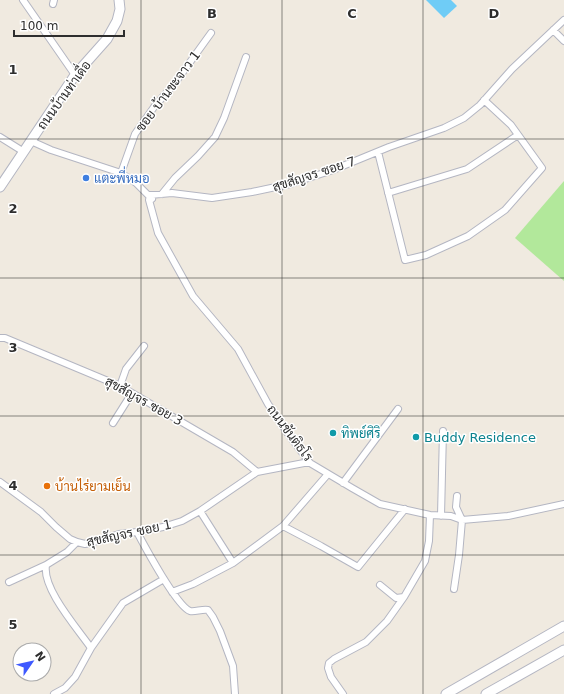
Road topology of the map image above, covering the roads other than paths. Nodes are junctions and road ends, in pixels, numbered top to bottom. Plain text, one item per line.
1 (23, 0) edge
2 (119, 0) edge
3 (564, 20) edge
4 (554, 30) junction
5 (211, 33) dead end
6 (564, 41) edge
7 (246, 57) dead end
8 (75, 75) junction
9 (484, 100) junction
10 (518, 135) junction
11 (0, 138) edge
12 (31, 141) junction
13 (24, 152) junction
14 (378, 152) junction
15 (121, 173) junction
16 (0, 187) edge
17 (388, 193) junction
18 (162, 194) junction
19 (150, 195) junction
20 (0, 338) edge
21 (144, 346) dead end
22 (120, 386) junction
23 (132, 393) junction
24 (398, 409) dead end
25 (113, 423) dead end
26 (443, 431) dead end
27 (310, 463) junction
28 (256, 472) junction
29 (328, 474) junction
30 (0, 482) edge
31 (343, 483) junction
32 (457, 496) dead end
33 (564, 504) edge
34 (405, 509) junction
35 (200, 511) junction
36 (430, 515) junction
37 (440, 516) junction
38 (462, 520) junction
39 (283, 526) junction
40 (137, 532) junction
41 (77, 542) junction
42 (233, 563) junction
43 (46, 565) junction
44 (164, 579) junction
45 (9, 582) dead end
46 (380, 585) dead end
47 (454, 589) dead end
48 (172, 592) junction
49 (404, 597) junction
50 (564, 626) edge
51 (91, 648) junction
52 (564, 650) edge
53 (54, 694) edge
54 (235, 694) edge
55 (343, 694) edge
56 (446, 694) edge
57 (486, 694) edge

1 - 8 street
2 - 8 street, ถนนบ้านท่าเดื่อ
3 - 4 street, สุขสัญจร ซอย 7
4 - 6 street
4 - 9 street, สุขสัญจร ซอย 7
5 - 15 street, ซอย บ้านขะจาว 1
7 - 18 street
8 - 12 street, ถนนบ้านท่าเดื่อ
9 - 10 street
9 - 14 street, สุขสัญจร ซอย 7
10 - 17 street
10 - 17 street
11 - 13 street
12 - 13 street, ถนนบ้านท่าเดื่อ
12 - 15 street
13 - 16 street, ถนนบ้านท่าเดื่อ
14 - 17 street
14 - 18 street, สุขสัญจร ซอย 7
15 - 19 street
18 - 19 street, สุขสัญจร ซอย 7
19 - 27 street, ถนนขันติธโร
20 - 22 street, สุขสัญจร ซอย 3
21 - 22 street
22 - 23 street, สุขสัญจร ซอย 3
23 - 25 street
23 - 28 street, สุขสัญจร ซอย 3
24 - 31 street
26 - 37 street
27 - 28 street, สุขสัญจร ซอย 1
27 - 29 street, ถนนขันติธโร
28 - 35 street, สุขสัญจร ซอย 1
29 - 31 street, ถนนขันติธโร
29 - 39 street
30 - 41 street, สุขสัญจร ซอย 1
31 - 34 street, ถนนขันติธโร
32 - 38 street
33 - 38 street, ถนนขันติธโร
34 - 36 street, ถนนขันติธโร
34 - 39 street
35 - 40 street, สุขสัญจร ซอย 1
35 - 42 street
36 - 37 street, ถนนขันติธโร
36 - 49 street
37 - 38 street, ถนนขันติธโร
38 - 47 street
39 - 42 street
40 - 41 street, สุขสัญจร ซอย 1
40 - 44 street
41 - 43 street
42 - 48 street
43 - 45 street
43 - 51 street
44 - 48 street
44 - 51 street
46 - 49 street
48 - 54 street
49 - 55 street
50 - 56 street
51 - 53 street
52 - 57 street

